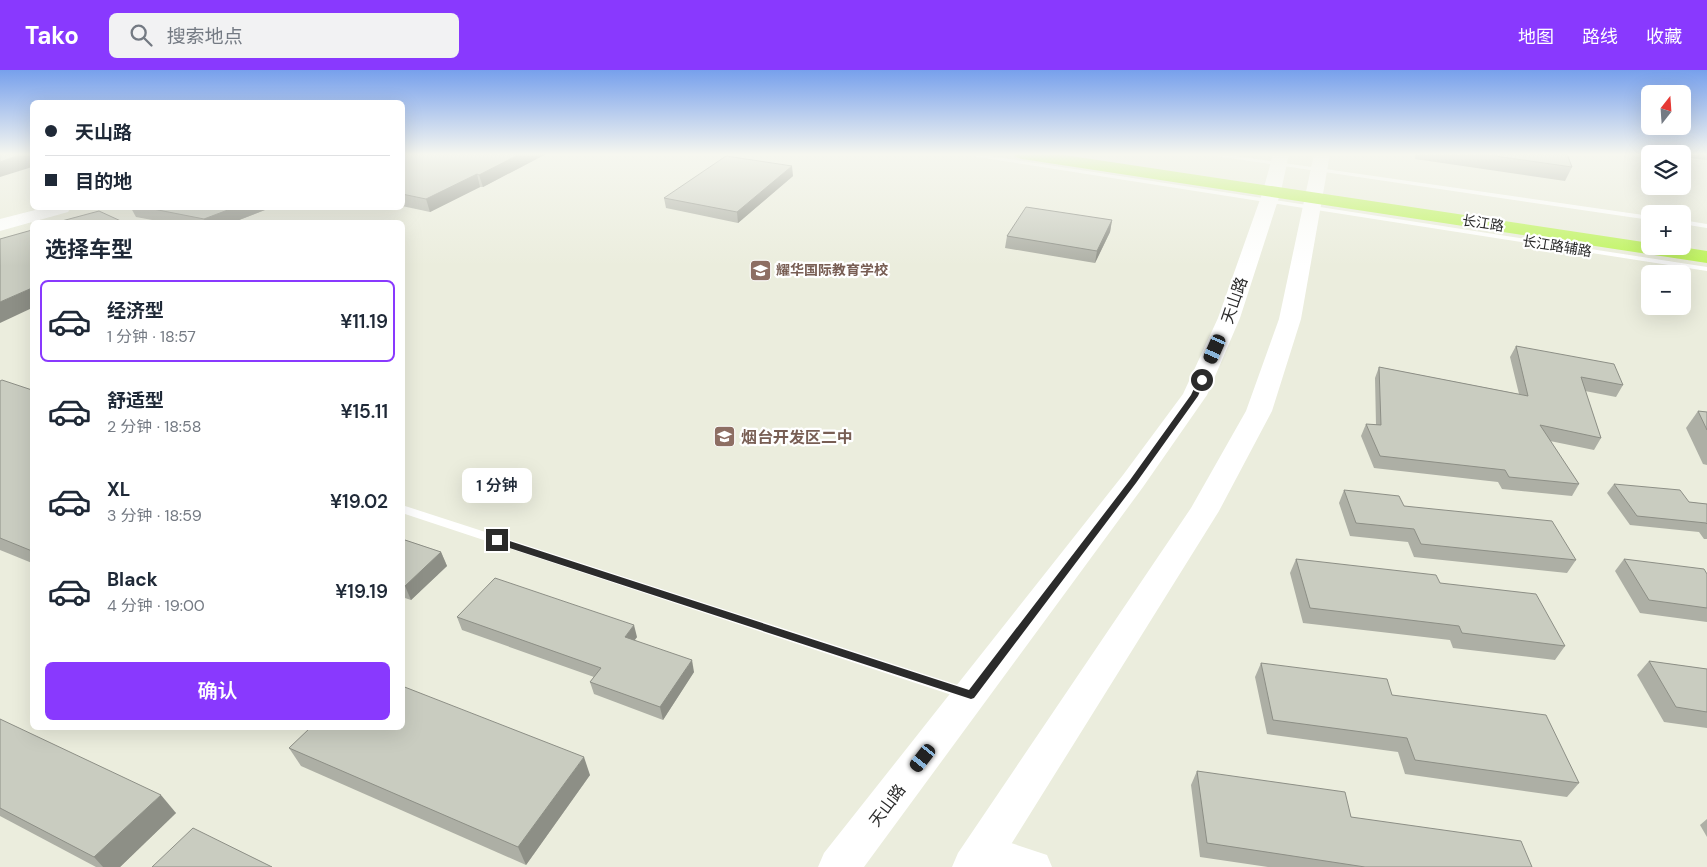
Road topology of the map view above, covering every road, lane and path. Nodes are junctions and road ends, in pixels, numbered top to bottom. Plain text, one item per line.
1 (1271, 191) edge
2 (1315, 191) edge
3 (1354, 191) edge
4 (1360, 191) edge
5 (1370, 191) edge
6 (1395, 191) edge
7 (34, 210) edge
8 (55, 210) edge
9 (1641, 217) edge
10 (0, 219) edge
11 (1691, 223) edge
12 (0, 225) edge
13 (1707, 226) edge
14 (1641, 233) edge
15 (1691, 240) edge
16 (1707, 242) edge
17 (1707, 257) edge
18 (1707, 269) edge
19 (405, 510) edge
20 (971, 695) junction
21 (979, 859) edge
22 (839, 867) edge
23 (1035, 867) edge

1 - 20 street, 天山路
2 - 21 street
3 - 18 lane, 长江路辅路
4 - 17 main road, 长江路
5 - 14 main road, 长江路
6 - 9 lane, 长江路辅路
7 - 10 street
8 - 12 street
11 - 13 lane
15 - 16 main road
19 - 20 lane
20 - 22 street, 天山路
21 - 23 street

